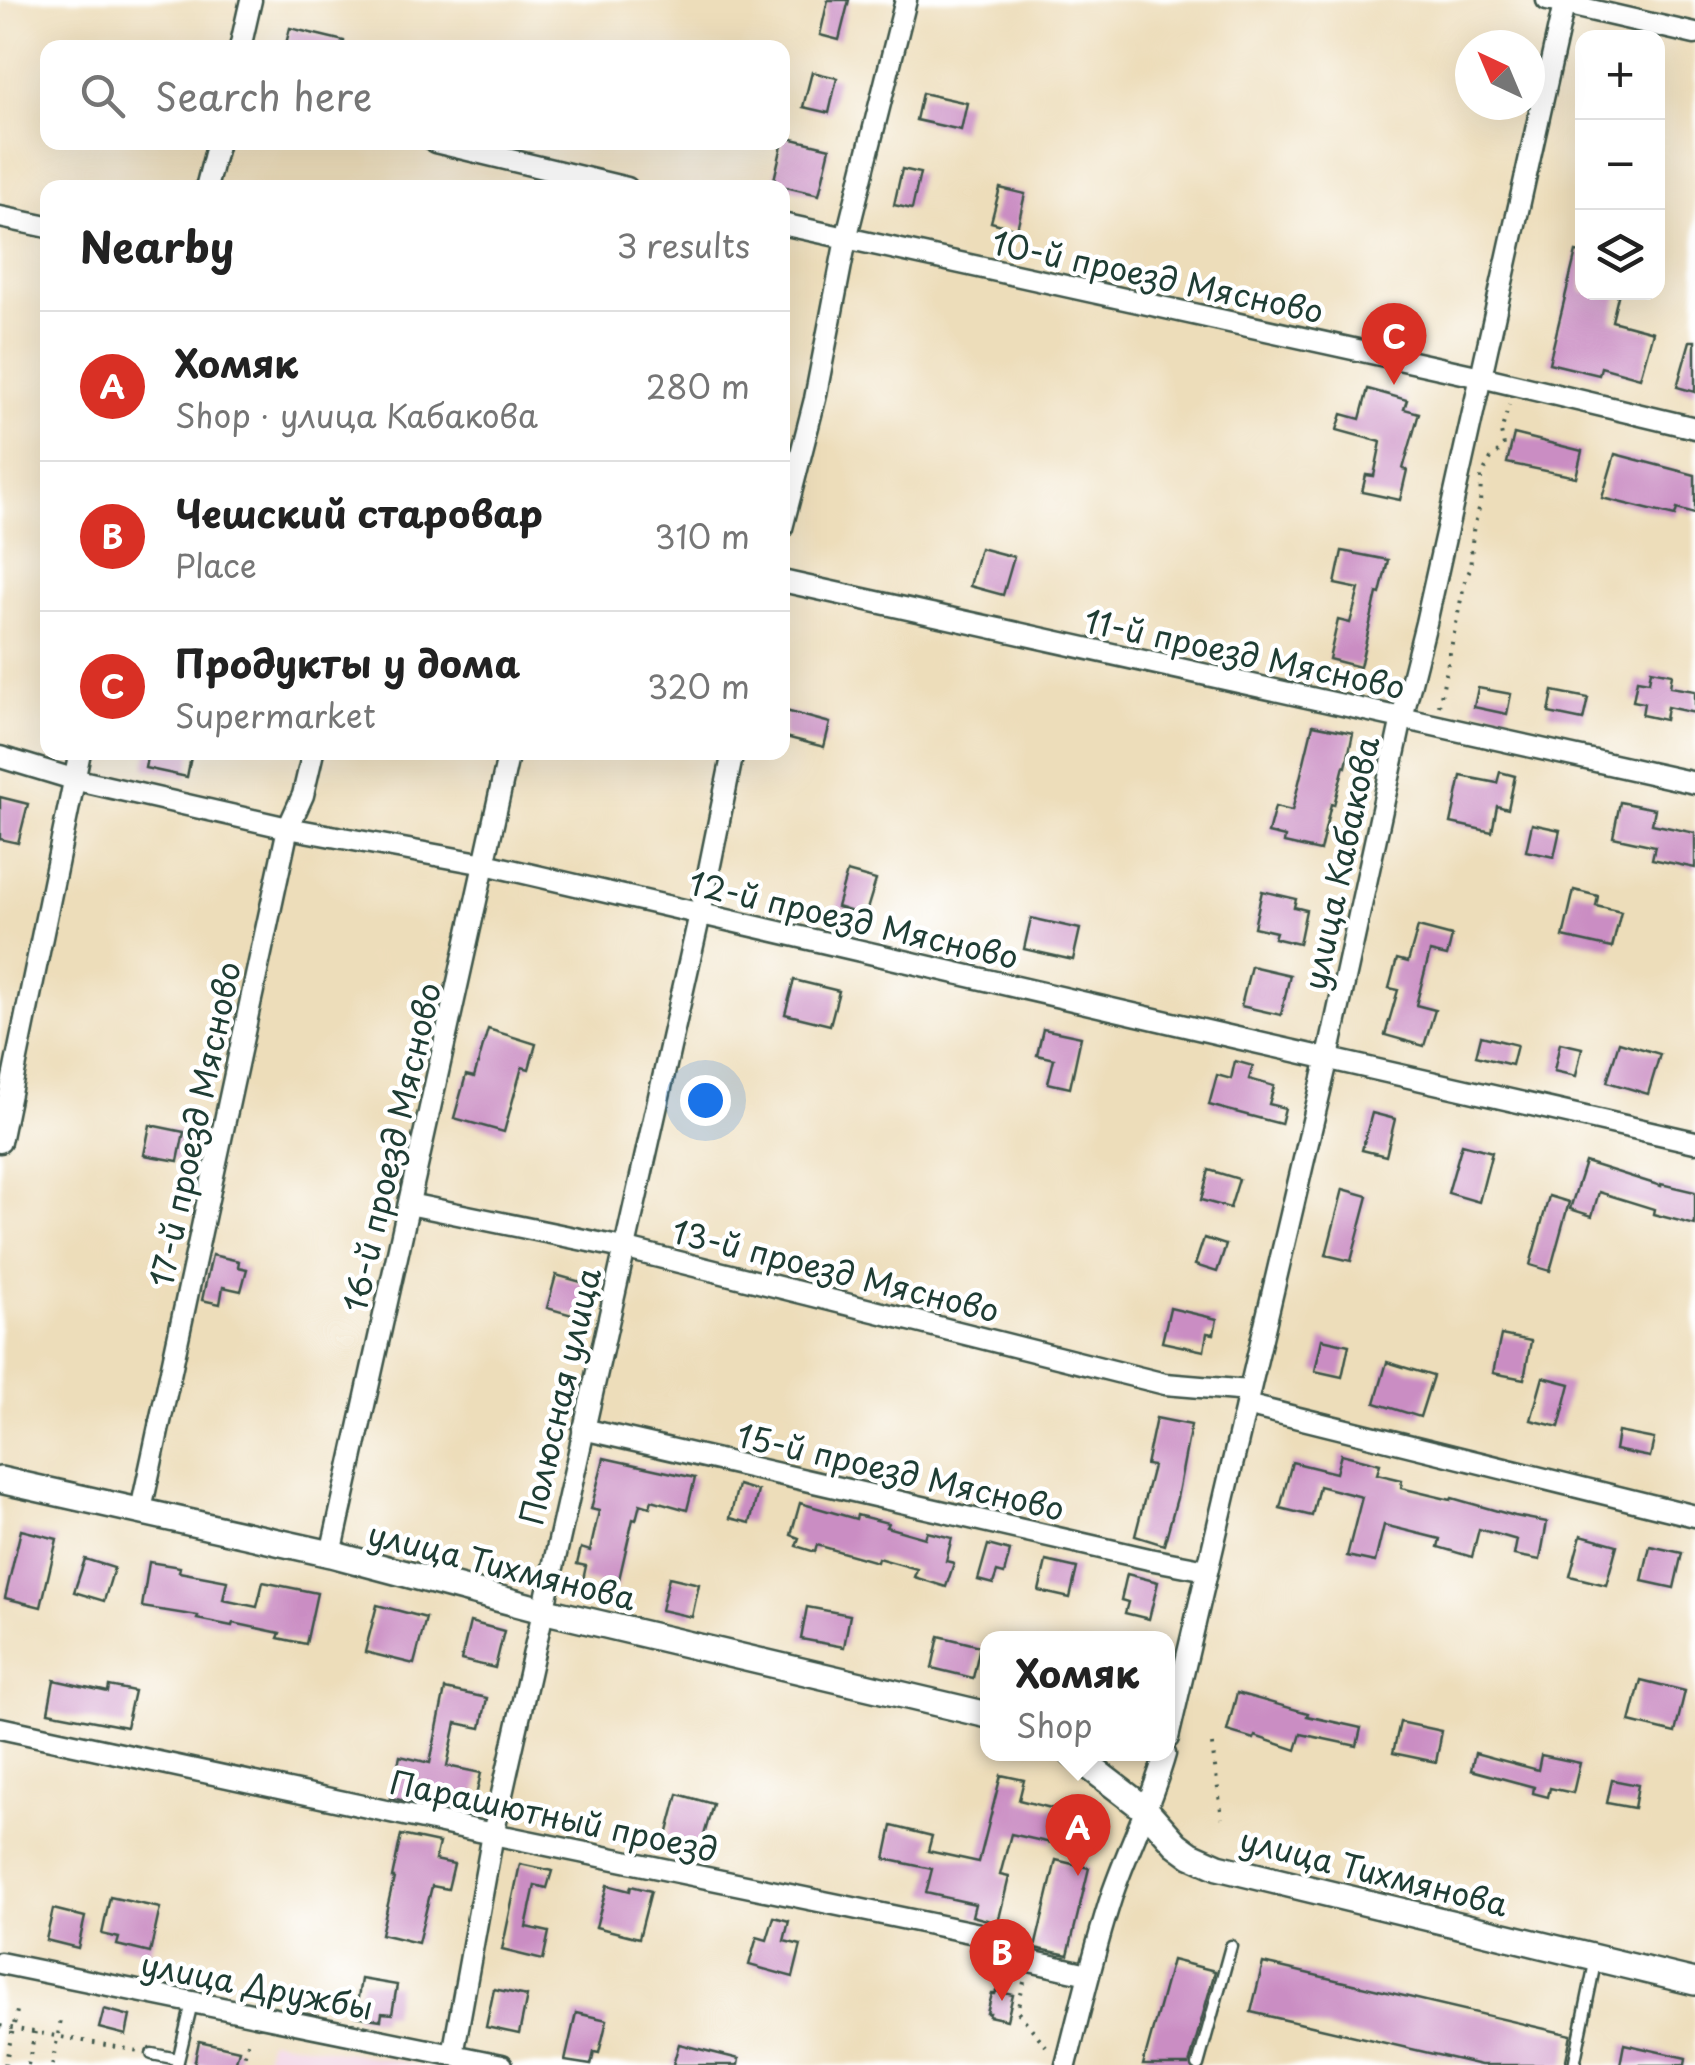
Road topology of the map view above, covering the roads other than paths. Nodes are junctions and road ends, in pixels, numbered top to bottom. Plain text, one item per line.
1 (251, 0) edge
2 (906, 0) edge
3 (1559, 1) edge
4 (1695, 34) edge
5 (242, 40) edge
6 (216, 150) edge
7 (468, 150) edge
8 (208, 180) edge
9 (593, 180) edge
10 (0, 218) edge
11 (40, 226) edge
12 (790, 226) edge
13 (846, 239) junction
14 (1481, 378) junction
15 (1695, 428) edge
16 (790, 497) edge
17 (790, 583) edge
18 (1402, 718) junction
19 (0, 757) edge
20 (78, 760) edge
21 (311, 760) edge
22 (507, 760) edge
23 (732, 760) edge
24 (74, 779) junction
25 (1695, 783) edge
26 (288, 828) junction
27 (484, 864) junction
28 (700, 914) junction
29 (1328, 1057) junction
30 (0, 1142) edge
31 (1695, 1142) edge
32 (409, 1204) junction
33 (624, 1248) junction
34 (1247, 1398) junction
35 (583, 1429) junction
36 (0, 1480) edge
37 (140, 1510) junction
38 (1695, 1516) edge
39 (330, 1554) junction
40 (1207, 1570) junction
41 (542, 1610) junction
42 (1175, 1708) edge
43 (980, 1714) edge
44 (0, 1728) edge
45 (1082, 1761) edge
46 (1162, 1761) edge
47 (1146, 1810) junction
48 (493, 1834) junction
49 (1231, 1946) dead end
50 (1596, 1958) junction
51 (0, 1963) edge
52 (1088, 1974) junction
53 (1695, 1982) edge
54 (192, 2003) junction
55 (152, 2054) road end
56 (453, 2055) junction
57 (178, 2062) edge
58 (502, 2065) edge
59 (1066, 2065) edge
60 (1198, 2065) edge
61 (1574, 2065) edge

1 - 5 street
2 - 13 street
3 - 4 street
3 - 14 street, улица Кабакова
6 - 8 street
7 - 9 street
10 - 11 street
12 - 13 street, 10-й проезд Мясново
13 - 14 street, 10-й проезд Мясново
13 - 16 street
14 - 15 street, 10-й проезд Мясново
14 - 18 street, улица Кабакова
17 - 18 street, 11-й проезд Мясново
18 - 25 street, 11-й проезд Мясново
18 - 29 street, улица Кабакова
19 - 24 street, 12-й проезд Мясново
20 - 24 street
21 - 26 street, 17-й проезд Мясново
22 - 27 street, 16-й проезд Мясново
23 - 28 street, Полюсная улица
24 - 26 street, 12-й проезд Мясново
24 - 30 street
26 - 27 street, 12-й проезд Мясново
26 - 37 street, 17-й проезд Мясново
27 - 28 street, 12-й проезд Мясново
27 - 32 street, 16-й проезд Мясново
28 - 29 street, 12-й проезд Мясново
28 - 33 street, Полюсная улица
29 - 31 street, 12-й проезд Мясново
29 - 34 street, улица Кабакова
32 - 33 street, 13-й проезд Мясново
32 - 39 street, 16-й проезд Мясново
33 - 34 street, 13-й проезд Мясново
33 - 35 street, Полюсная улица
34 - 38 street, 13-й проезд Мясново
34 - 40 street, улица Кабакова
35 - 40 street, 15-й проезд Мясново
35 - 41 street, Полюсная улица
36 - 37 street, улица Тихмянова
37 - 39 street, улица Тихмянова
39 - 41 street, улица Тихмянова
40 - 42 street, улица Кабакова
41 - 43 street, улица Тихмянова
41 - 48 street, Полюсная улица
44 - 48 street, Парашютный проезд
45 - 47 street, улица Тихмянова
46 - 47 street
47 - 50 street, улица Тихмянова
47 - 52 street
48 - 52 street, Парашютный проезд
48 - 56 street, Полюсная улица
49 - 60 lane
50 - 53 street, улица Тихмянова
50 - 61 lane
51 - 54 street, улица Дружбы
52 - 59 street
54 - 56 street, улица Дружбы
54 - 57 lane
55 - 57 lane
56 - 58 street, улица Дружбы

